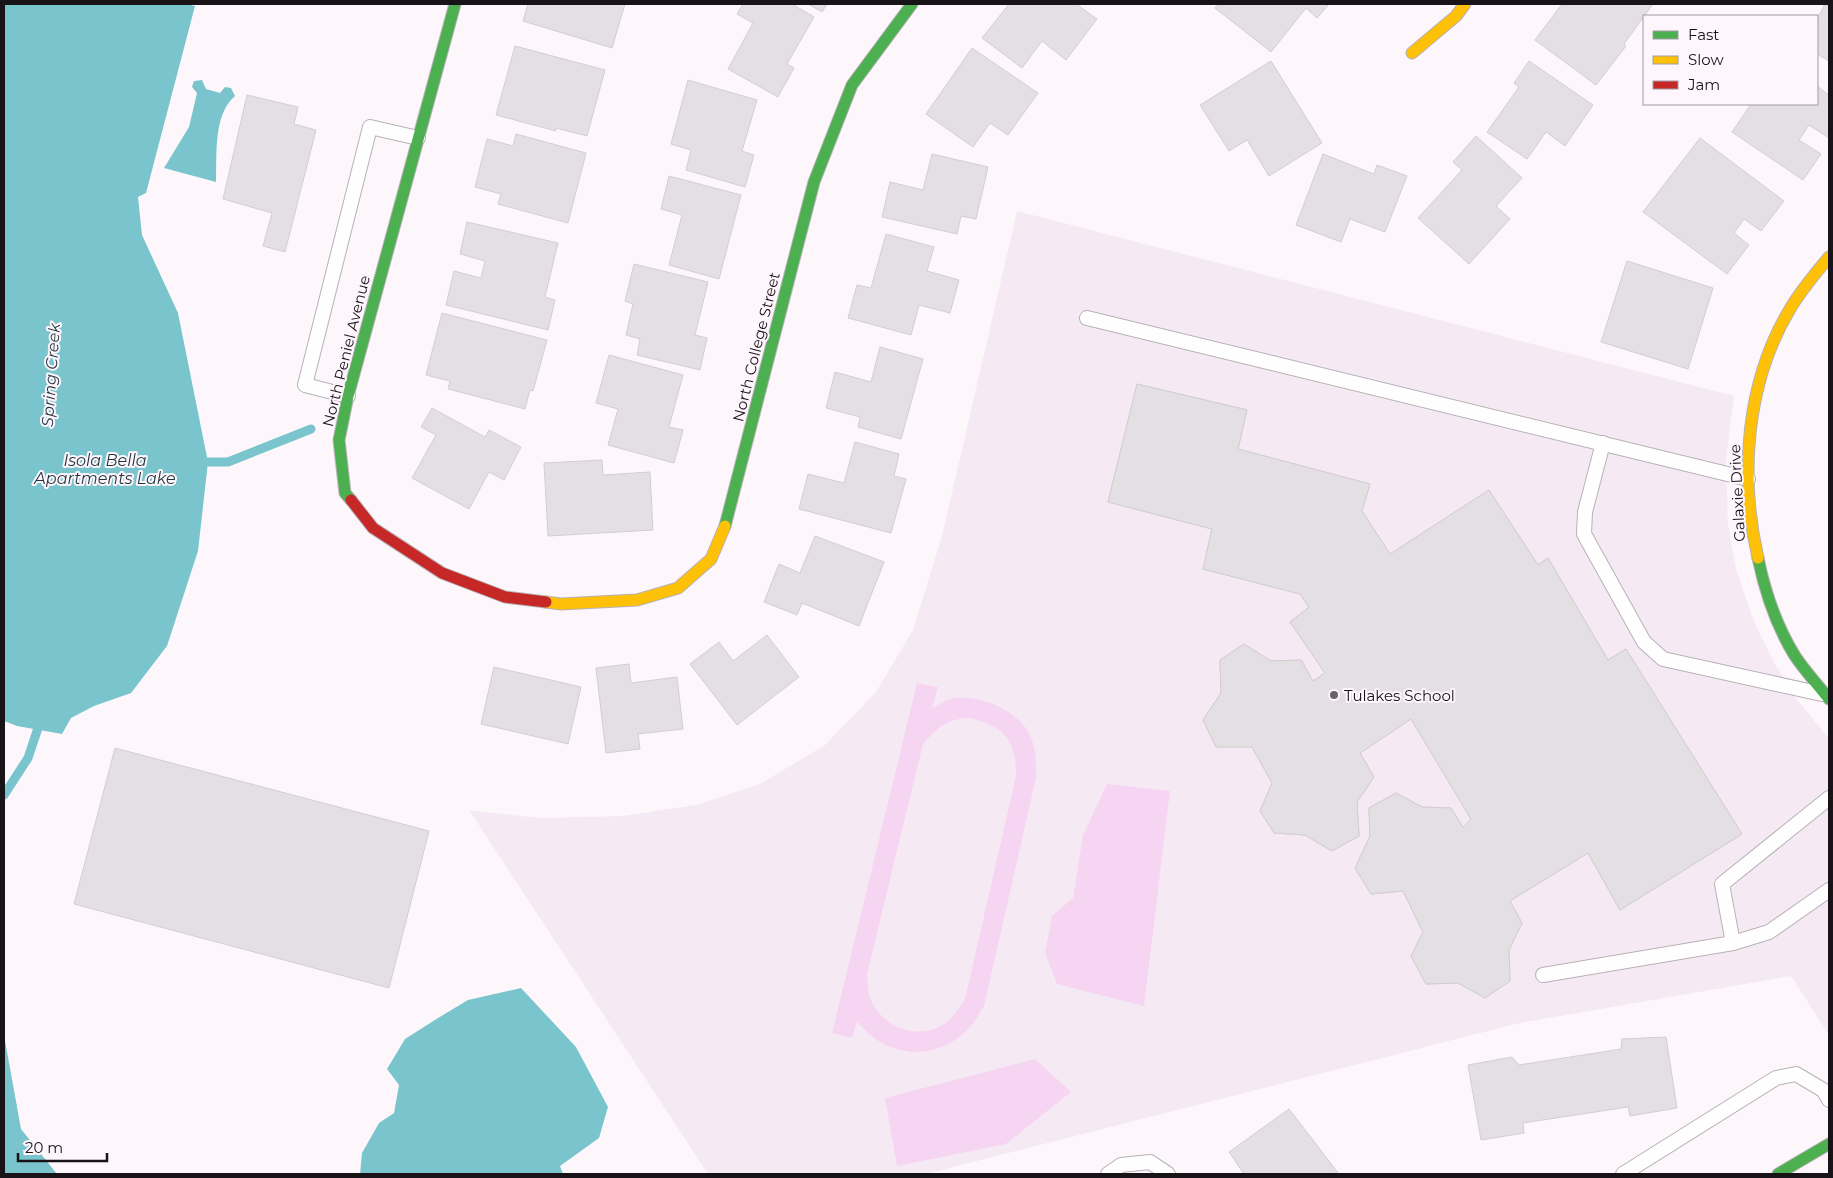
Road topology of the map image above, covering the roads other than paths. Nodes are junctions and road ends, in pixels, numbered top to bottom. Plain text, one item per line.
1 (455, 4) edge
2 (912, 4) edge
3 (1465, 4) edge
4 (1412, 53) dead end
5 (418, 138) junction
6 (1829, 257) edge
7 (1087, 318) dead end
8 (348, 396) junction
9 (1603, 444) junction
10 (1748, 479) junction
11 (561, 604) joint
12 (1828, 697) edge
13 (1829, 798) edge
14 (1829, 890) edge
15 (1732, 943) junction
16 (1543, 975) dead end
17 (1829, 1100) edge
18 (1829, 1144) edge
19 (1108, 1174) edge
20 (1168, 1174) edge
21 (1623, 1174) edge
22 (1778, 1174) edge

1 - 5 street, North Peniel Avenue
2 - 11 street, North College Street
3 - 4 street
5 - 8 street, North Peniel Avenue
5 - 8 lane
6 - 10 street, Galaxie Drive
7 - 9 lane
8 - 11 street, North Peniel Avenue
9 - 10 lane
9 - 12 lane
10 - 12 street, Galaxie Drive
13 - 15 lane
14 - 15 lane
15 - 16 lane
17 - 21 lane
18 - 22 street
19 - 20 lane

